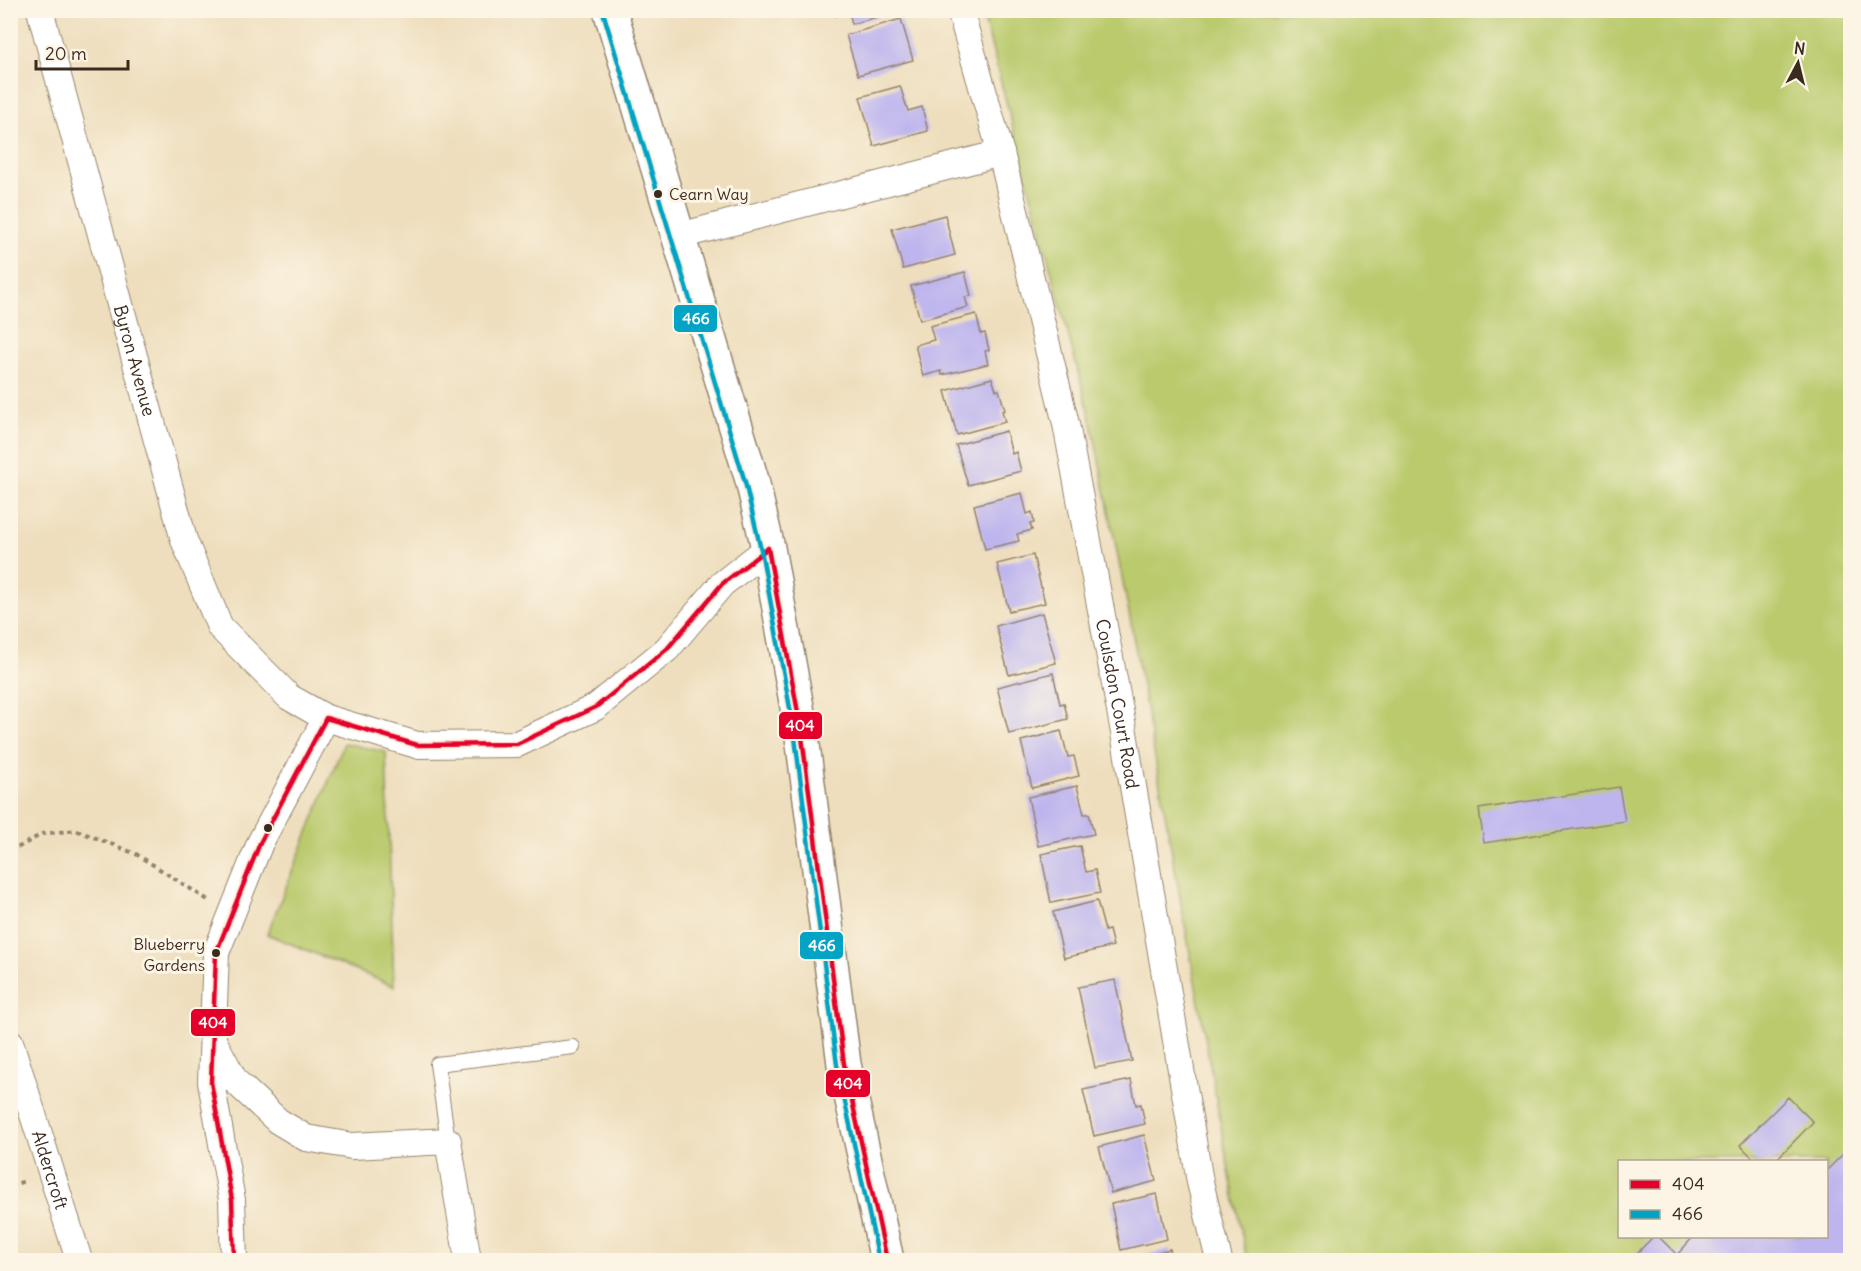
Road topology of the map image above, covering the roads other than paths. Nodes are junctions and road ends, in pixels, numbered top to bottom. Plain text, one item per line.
1 (40, 10) edge
2 (610, 10) edge
3 (960, 10) edge
4 (1001, 153) junction
5 (679, 236) junction
6 (768, 548) junction
7 (326, 718) junction
8 (213, 1040) junction
9 (10, 1042) edge
10 (573, 1047) dead end
11 (448, 1141) junction
12 (79, 1260) edge
13 (234, 1260) edge
14 (468, 1260) edge
15 (887, 1260) edge
16 (1219, 1260) edge

1 - 7 street, Byron Avenue
2 - 5 main road
3 - 4 street
4 - 5 street
4 - 16 street, Coulsdon Court Road
5 - 6 main road
6 - 7 street, Byron Avenue
6 - 15 main road
7 - 8 street
8 - 11 street
8 - 13 street
9 - 12 street, Aldercroft
10 - 11 lane
11 - 14 street

